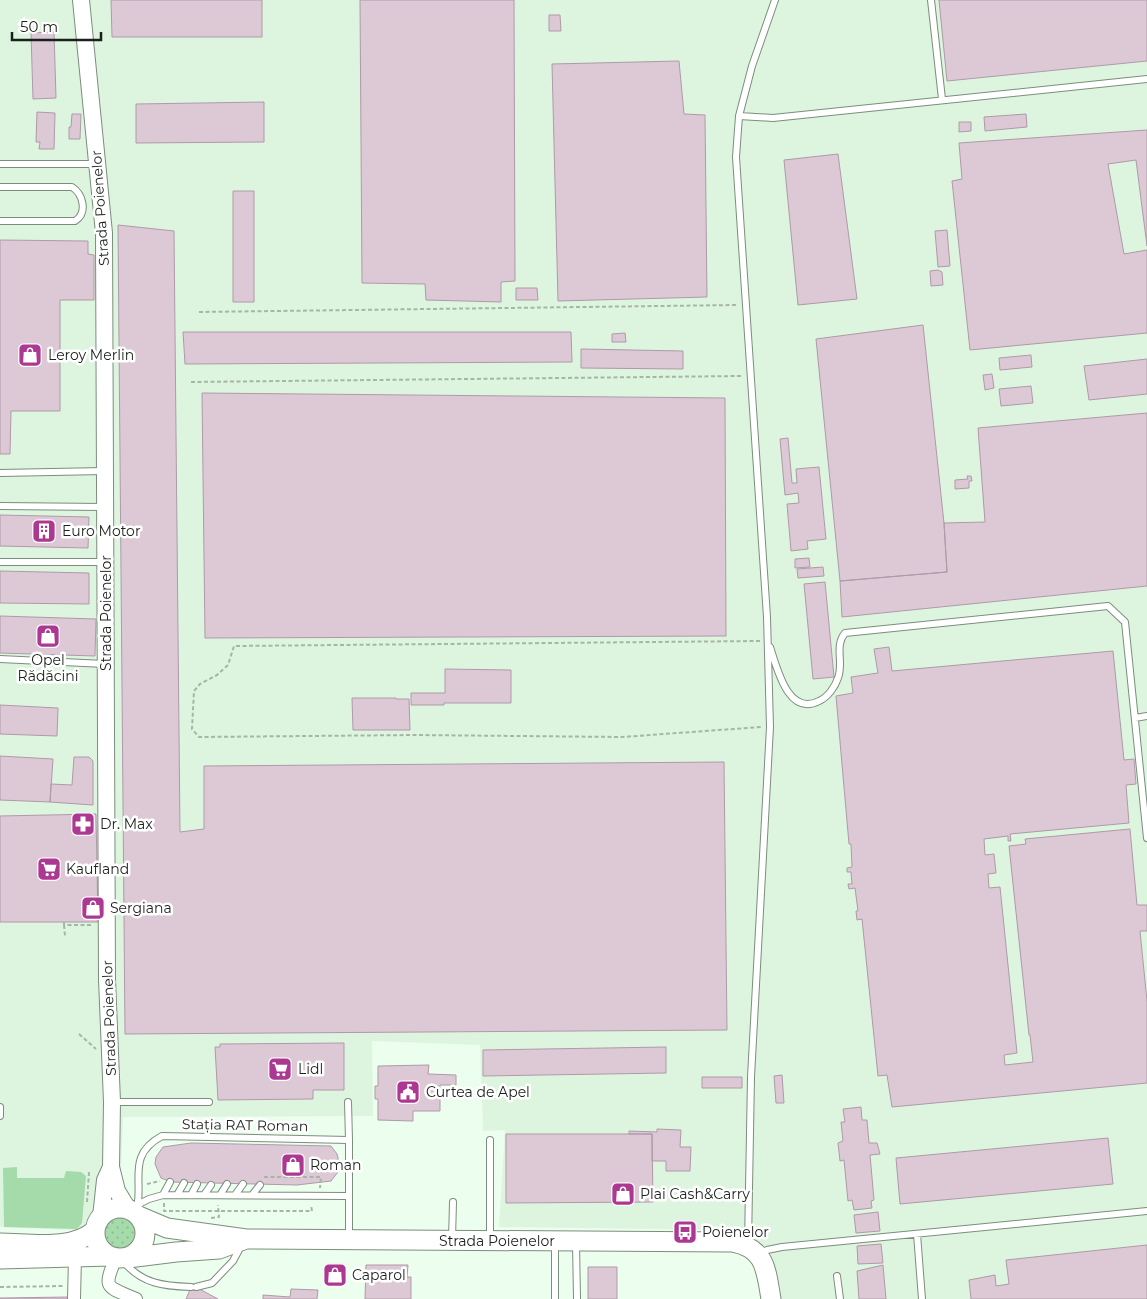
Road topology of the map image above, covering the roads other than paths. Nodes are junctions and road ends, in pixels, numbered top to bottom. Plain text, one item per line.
1 (81, 0) edge
2 (775, 0) edge
3 (931, 0) edge
4 (1147, 78) edge
5 (942, 100) junction
6 (739, 116) junction
7 (0, 164) edge
8 (98, 164) junction
9 (0, 187) edge
10 (0, 221) edge
11 (104, 472) junction
12 (0, 473) edge
13 (0, 506) edge
14 (105, 507) junction
15 (0, 562) edge
16 (106, 562) junction
17 (767, 641) junction
18 (0, 659) edge
19 (106, 664) junction
20 (1147, 716) edge
21 (1134, 718) junction
22 (1147, 838) edge
23 (112, 1102) junction
24 (210, 1102) dead end
25 (348, 1102) dead end
26 (0, 1107) edge
27 (0, 1116) edge
28 (290, 1138) junction
29 (349, 1140) junction
30 (490, 1140) dead end
31 (286, 1145) dead end
32 (111, 1167) junction
33 (167, 1181) road end
34 (184, 1183) dead end
35 (197, 1184) dead end
36 (227, 1184) dead end
37 (243, 1184) dead end
38 (210, 1185) dead end
39 (260, 1185) dead end
40 (163, 1195) junction
41 (177, 1195) junction
42 (191, 1195) junction
43 (204, 1195) junction
44 (219, 1195) junction
45 (235, 1195) junction
46 (252, 1196) junction
47 (348, 1196) junction
48 (453, 1202) dead end
49 (140, 1211) junction
50 (1147, 1211) edge
51 (94, 1218) junction
52 (917, 1234) junction
53 (246, 1239) junction
54 (348, 1240) junction
55 (452, 1241) junction
56 (490, 1241) junction
57 (555, 1242) junction
58 (576, 1242) junction
59 (0, 1243) edge
60 (753, 1250) junction
61 (75, 1258) junction
62 (119, 1258) junction
63 (0, 1259) edge
64 (837, 1276) dead end
65 (74, 1293) edge
66 (136, 1299) edge
67 (555, 1299) edge
68 (577, 1299) edge
69 (770, 1299) edge
70 (840, 1299) edge
71 (922, 1299) edge

1 - 8 street, Strada Poienelor
2 - 6 lane
3 - 5 lane
4 - 5 lane
5 - 6 lane
6 - 17 lane
7 - 8 lane
8 - 11 street, Strada Poienelor
9 - 10 lane
11 - 12 lane
11 - 14 street, Strada Poienelor
13 - 14 lane
14 - 16 street, Strada Poienelor
15 - 16 lane
16 - 19 street, Strada Poienelor
17 - 21 lane
17 - 60 lane
18 - 19 lane
19 - 23 street, Strada Poienelor
20 - 21 lane
21 - 22 lane
23 - 24 lane
23 - 32 street, Strada Poienelor
25 - 29 lane
26 - 27 lane
28 - 29 lane, Stația RAT Roman
28 - 31 lane
28 - 49 lane, Stația RAT Roman
29 - 47 lane
30 - 56 lane
32 - 49 street, Strada Poienelor
32 - 51 street, Strada Poienelor
33 - 40 lane
34 - 41 lane
35 - 42 lane
36 - 44 lane
37 - 45 lane
38 - 43 lane
39 - 46 lane
40 - 41 lane
40 - 49 lane
41 - 42 lane
42 - 43 lane
43 - 44 lane
44 - 45 lane
45 - 46 lane
46 - 47 lane
47 - 54 lane
48 - 55 lane
49 - 51 main road
49 - 53 main road, Strada Poienelor
49 - 62 main road
50 - 52 lane
51 - 59 main road
51 - 62 main road
52 - 60 lane
52 - 71 lane
53 - 54 main road, Strada Poienelor
53 - 62 main road, Strada Poienelor
53 - 62 lane
54 - 55 main road, Strada Poienelor
55 - 56 main road, Strada Poienelor
56 - 57 main road, Strada Poienelor
57 - 58 main road, Strada Poienelor
57 - 67 lane
58 - 60 main road, Strada Poienelor
58 - 68 lane
60 - 69 main road
61 - 62 main road, Strada Poienelor
61 - 63 main road, Strada Poienelor
61 - 65 street
62 - 66 street
64 - 70 lane

